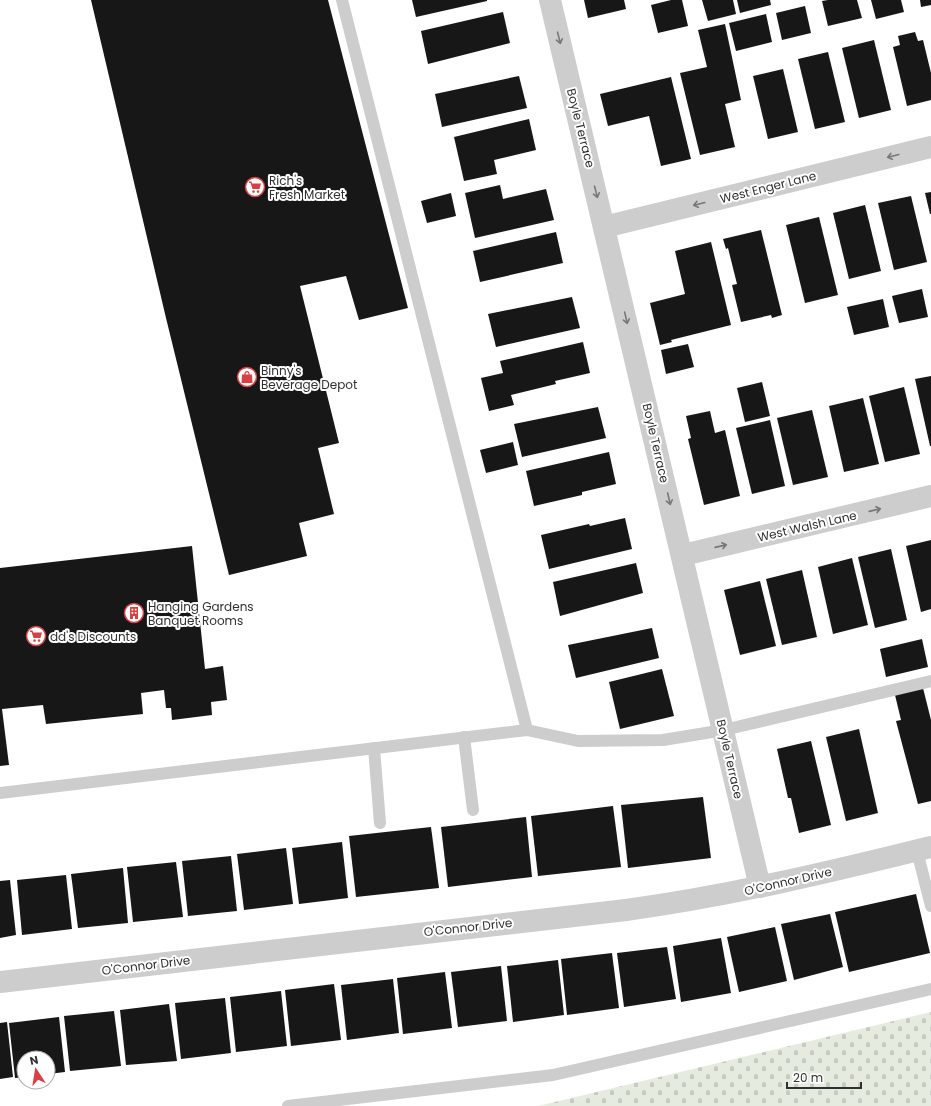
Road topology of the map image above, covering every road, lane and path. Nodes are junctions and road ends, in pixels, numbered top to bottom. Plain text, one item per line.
1 (342, 0) edge
2 (550, 0) edge
3 (931, 147) edge
4 (604, 226) junction
5 (931, 496) edge
6 (683, 555) junction
7 (931, 681) edge
8 (527, 730) junction
9 (724, 730) junction
10 (464, 737) junction
11 (374, 748) junction
12 (0, 793) edge
13 (473, 810) dead end
14 (380, 822) dead end
15 (924, 849) edge
16 (760, 888) junction
17 (931, 906) edge
18 (0, 982) edge
19 (931, 989) edge
20 (288, 1106) edge

1 - 8 lane
2 -> 4 street, Boyle Terrace
3 -> 4 street, West Enger Lane
4 -> 6 street, Boyle Terrace
6 -> 5 street, West Walsh Lane
6 - 9 street, Boyle Terrace
7 - 9 lane
8 - 9 lane
8 - 10 lane
9 - 16 street, Boyle Terrace
10 - 11 lane
10 - 13 lane
11 - 12 lane
11 - 14 lane
15 - 16 street, O'Connor Drive
15 - 17 lane
16 - 18 street, O'Connor Drive
19 - 20 lane

